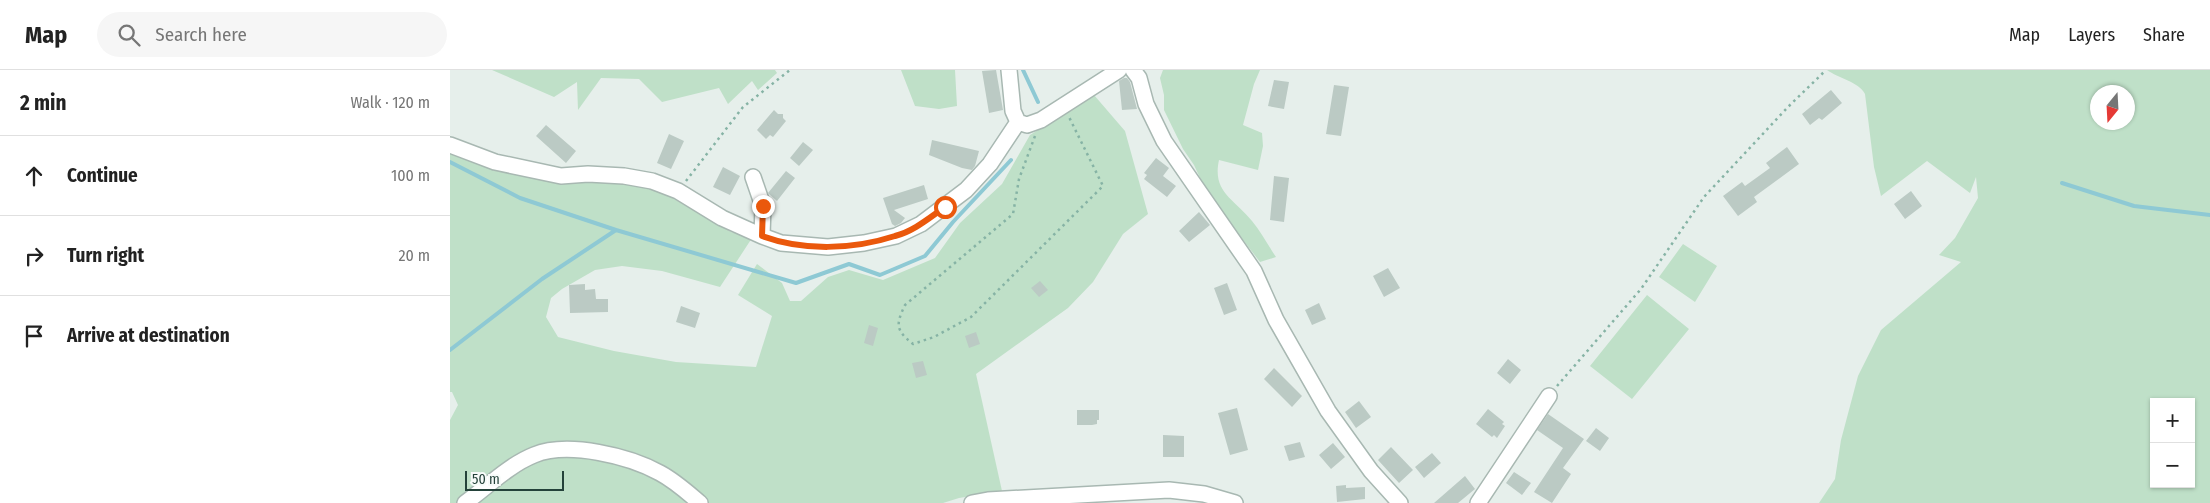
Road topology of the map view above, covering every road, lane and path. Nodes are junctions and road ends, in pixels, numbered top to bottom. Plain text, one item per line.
1 (790, 70) edge
2 (1009, 70) edge
3 (1119, 70) edge
4 (1133, 70) edge
5 (1826, 70) edge
6 (1064, 106) junction
7 (1041, 120) junction
8 (1018, 122) junction
9 (450, 146) edge
10 (753, 177) dead end
11 (678, 191) junction
12 (762, 236) junction
13 (1548, 396) joint
14 (465, 503) edge
15 (700, 503) edge
16 (972, 503) edge
17 (1235, 503) edge
18 (1400, 503) edge
19 (1478, 503) edge

1 - 11 path
2 - 8 street
3 - 6 street
4 - 18 street
5 - 13 path
6 - 7 street
6 - 7 path
7 - 8 street
8 - 12 street
9 - 11 street
10 - 12 street
11 - 12 street
13 - 19 street
14 - 15 street
16 - 17 street

